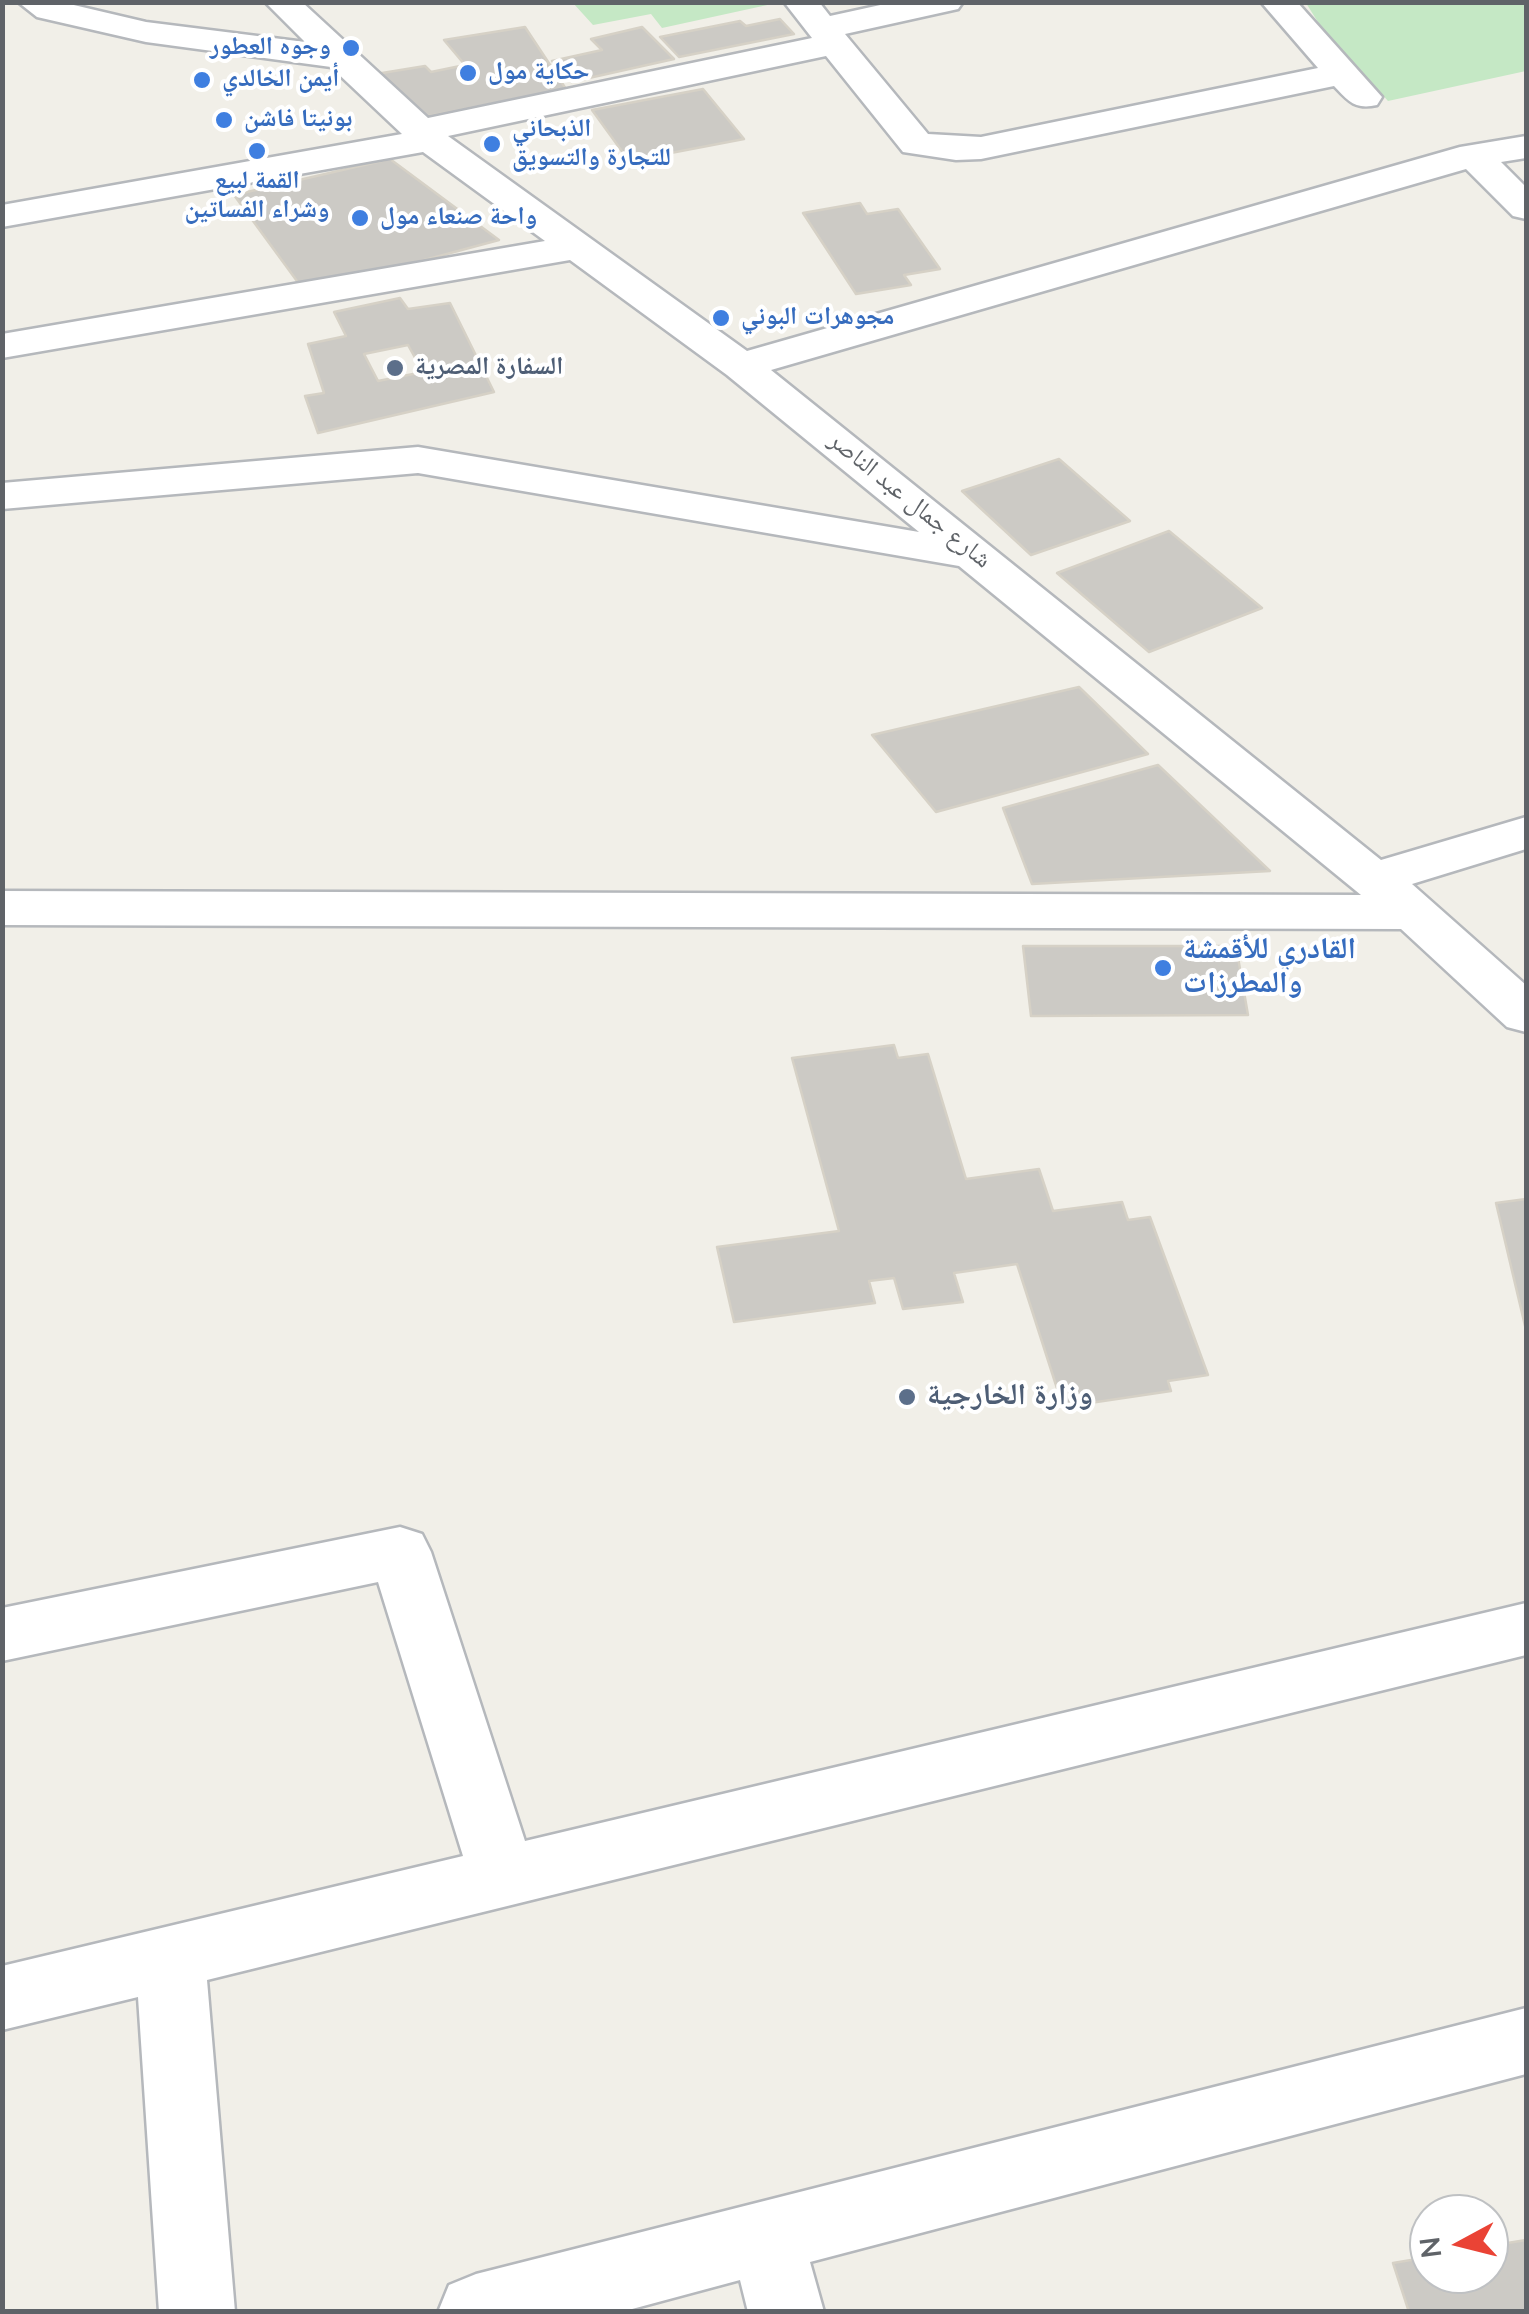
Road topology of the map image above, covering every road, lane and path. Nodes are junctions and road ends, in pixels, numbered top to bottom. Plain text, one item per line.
1 (35, 2) edge
2 (282, 2) edge
3 (946, 2) edge
4 (1278, 2) edge
5 (819, 25) edge
6 (343, 58) junction
7 (425, 136) junction
8 (1526, 146) edge
9 (1473, 155) junction
10 (1526, 208) edge
11 (2, 216) edge
12 (574, 248) junction
13 (2, 346) edge
14 (741, 366) junction
15 (2, 496) edge
16 (976, 555) junction
17 (1526, 833) edge
18 (1373, 879) junction
19 (2, 908) edge
20 (1414, 912) junction
21 (1526, 1014) edge
22 (1526, 1629) edge
23 (2, 1635) edge
24 (503, 1877) junction
25 (170, 1959) junction
26 (2, 1998) edge
27 (1526, 2041) edge
28 (766, 2237) junction
29 (197, 2312) edge
30 (476, 2312) edge
31 (786, 2312) edge

1 - 6 street
2 - 6 street, شارع جمال عبد الناصر
3 - 5 street
4 - 5 street
5 - 7 street
6 - 7 street, شارع جمال عبد الناصر
7 - 11 street
7 - 12 street, شارع جمال عبد الناصر
8 - 9 street
9 - 10 street
9 - 14 street
12 - 13 street
12 - 14 street, شارع جمال عبد الناصر
14 - 16 street, شارع جمال عبد الناصر
15 - 16 street
16 - 18 street, شارع جمال عبد الناصر
17 - 18 street
18 - 20 street, شارع جمال عبد الناصر
19 - 20 street
20 - 21 street, شارع جمال عبد الناصر
22 - 24 street
23 - 24 street
24 - 25 street
25 - 26 street
25 - 29 street
27 - 28 street
28 - 30 street
28 - 31 street

